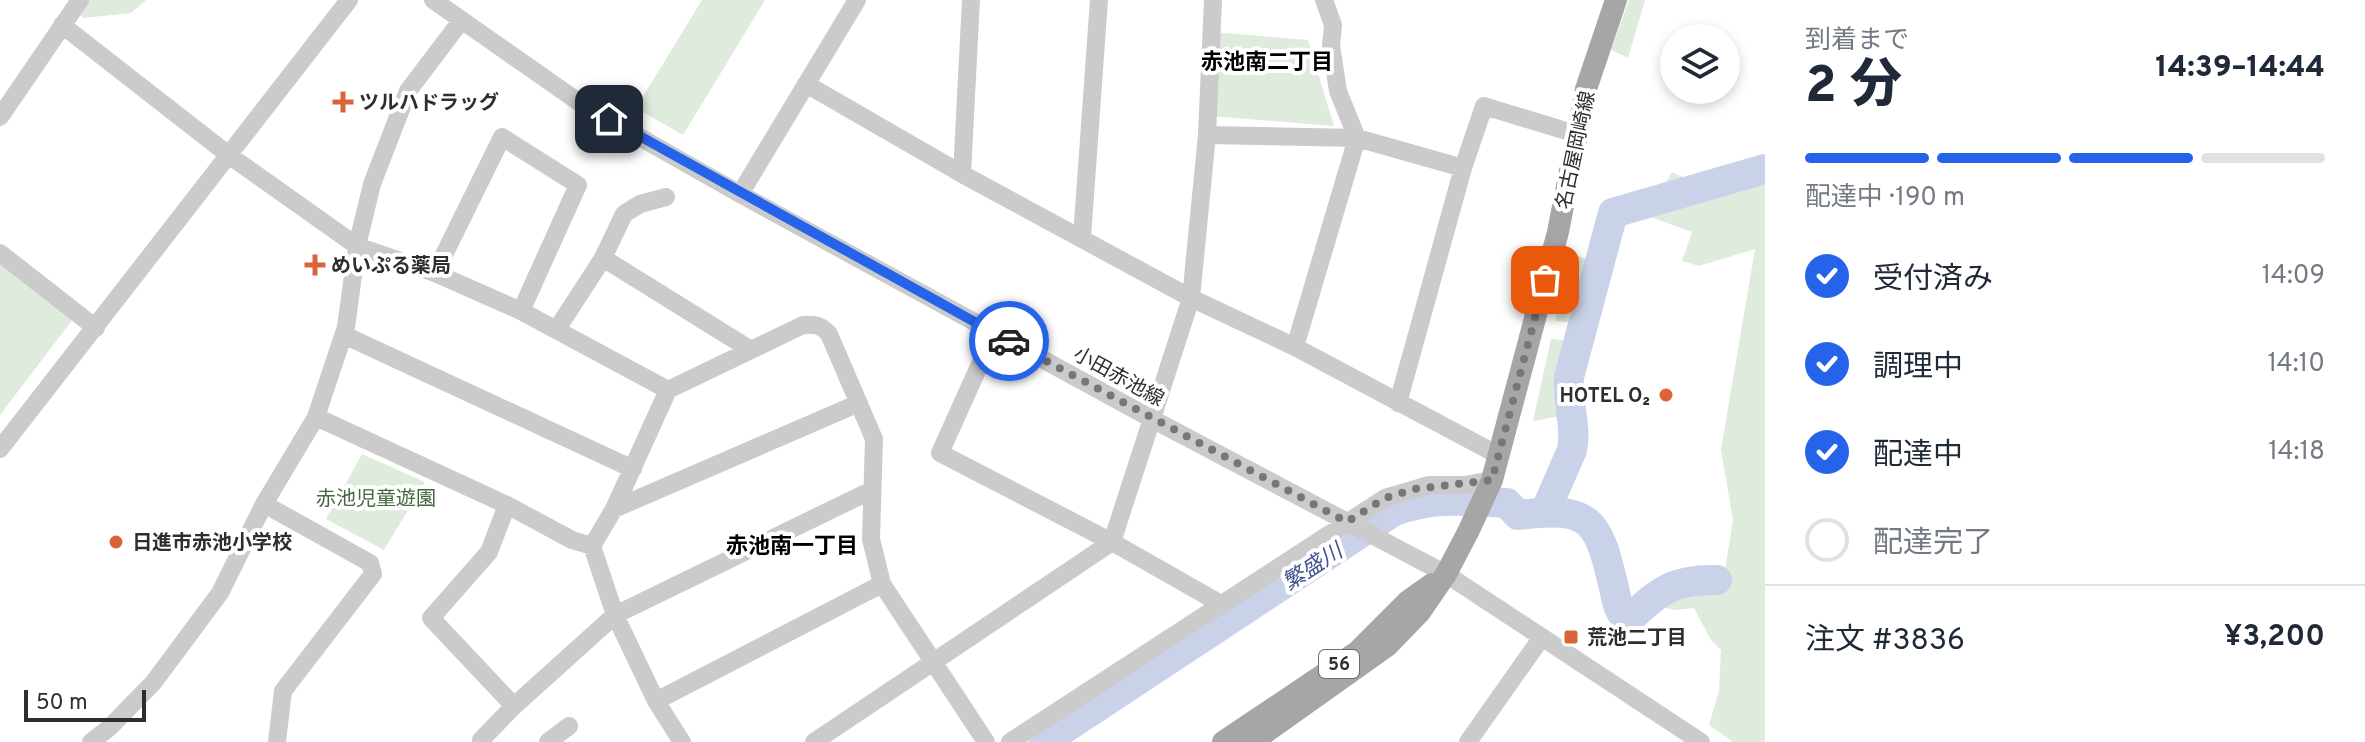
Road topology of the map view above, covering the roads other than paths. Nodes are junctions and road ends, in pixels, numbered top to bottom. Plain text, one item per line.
1 (80, 0) edge
2 (349, 0) edge
3 (433, 0) edge
4 (857, 0) edge
5 (971, 0) edge
6 (1099, 0) edge
7 (1213, 0) edge
8 (1324, 0) edge
9 (1616, 0) edge
10 (461, 21) junction
11 (62, 25) junction
12 (806, 84) junction
13 (0, 117) edge
14 (1576, 134) junction
15 (1207, 135) junction
16 (1357, 138) junction
17 (230, 156) junction
18 (1463, 168) junction
19 (962, 174) junction
20 (740, 194) junction
21 (666, 197) dead end
22 (1082, 237) junction
23 (357, 246) junction
24 (0, 253) edge
25 (603, 258) junction
26 (435, 273) junction
27 (1191, 298) junction
28 (521, 311) junction
29 (96, 328) junction
30 (557, 329) junction
31 (994, 333) junction
32 (344, 335) junction
33 (1295, 347) junction
34 (751, 350) junction
35 (668, 390) junction
36 (859, 403) junction
37 (1398, 403) junction
38 (316, 417) junction
39 (1152, 419) junction
40 (0, 449) edge
41 (1498, 455) junction
42 (633, 469) junction
43 (1490, 483) junction
44 (872, 490) junction
45 (264, 504) junction
46 (507, 505) junction
47 (614, 509) junction
48 (1351, 523) junction
49 (1112, 542) junction
50 (592, 546) junction
51 (1446, 574) junction
52 (882, 584) junction
53 (1221, 604) junction
54 (615, 615) junction
55 (1542, 637) junction
56 (933, 662) junction
57 (656, 701) junction
58 (514, 706) junction
59 (569, 726) dead end
60 (675, 740) edge
61 (91, 742) edge
62 (277, 742) edge
63 (483, 742) edge
64 (548, 742) edge
65 (814, 742) edge
66 (986, 742) edge
67 (1010, 742) edge
68 (1223, 742) edge
69 (1252, 742) edge
70 (1468, 742) edge
71 (1701, 742) edge

1 - 11 street
2 - 17 street
3 - 10 street, 小田赤池線
4 - 12 street
5 - 19 street
6 - 22 street
7 - 15 street
8 - 16 street
9 - 14 main road, 名古屋岡崎線 / 56
10 - 20 street, 小田赤池線
10 - 23 street
11 - 13 street
11 - 17 street
12 - 19 street
12 - 20 street
14 - 18 street
14 - 41 main road, 名古屋岡崎線 / 56
15 - 16 street
15 - 27 street
16 - 18 street
16 - 33 street
17 - 23 street
17 - 29 street
18 - 37 street
19 - 22 street
20 - 31 street, 小田赤池線
21 - 25 street
22 - 27 street
23 - 26 street
23 - 32 street
24 - 29 street
25 - 30 street
25 - 34 street
26 - 28 street
26 - 28 street
27 - 33 street
27 - 39 street
28 - 30 street
29 - 40 street
30 - 35 street
31 - 39 street, 小田赤池線
31 - 49 street
32 - 38 street
32 - 42 street
33 - 37 street
34 - 35 street
34 - 36 street
35 - 42 street
36 - 44 street
36 - 47 street
37 - 41 street
38 - 45 street
38 - 46 street
39 - 48 street, 小田赤池線
39 - 49 street
41 - 43 main road, 名古屋岡崎線 / 56
42 - 47 street
43 - 48 street
43 - 51 main road, 名古屋岡崎線 / 56
44 - 52 street
44 - 54 street
45 - 61 street
45 - 62 street
46 - 50 street
46 - 58 street
47 - 50 street
48 - 51 street, 小田赤池線
48 - 53 street
49 - 53 street
49 - 56 street
50 - 54 street
51 - 55 street, 小田赤池線
51 - 68 main road, 名古屋岡崎線 / 56
51 - 69 main road, 名古屋岡崎線 / 56
52 - 56 street
52 - 57 street
53 - 67 street
54 - 57 street
54 - 58 street
55 - 70 street
55 - 71 street, 小田赤池線
56 - 65 street
56 - 66 street
57 - 60 street
58 - 63 street
59 - 64 street

